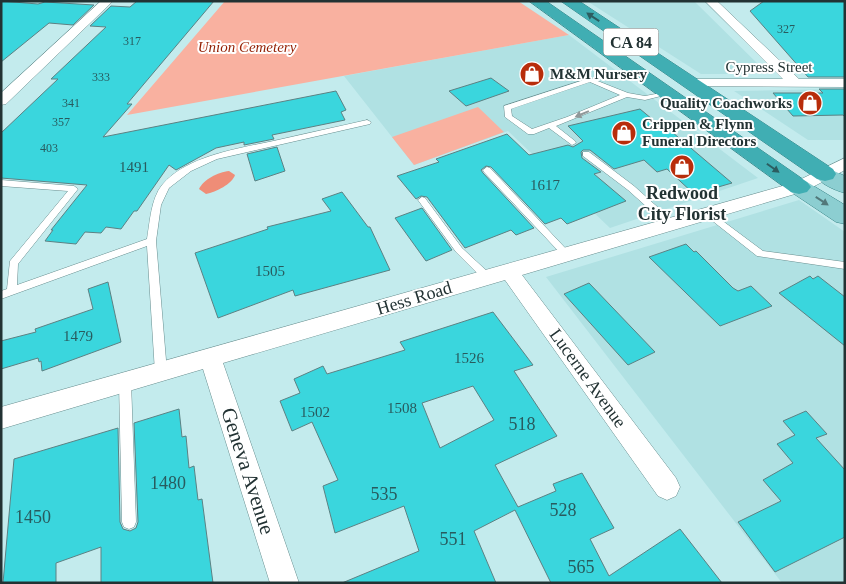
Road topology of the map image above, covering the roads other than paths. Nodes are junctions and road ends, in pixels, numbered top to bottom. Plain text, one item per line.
1 (108, 1) edge
2 (536, 1) edge
3 (569, 1) edge
4 (710, 1) edge
5 (692, 82) junction
6 (845, 83) edge
7 (796, 84) junction
8 (666, 94) junction
9 (626, 95) junction
10 (1, 101) edge
11 (367, 122) dead end
12 (551, 126) junction
13 (572, 142) dead end
14 (586, 154) dead end
15 (835, 168) edge
16 (487, 170) dead end
17 (1, 183) edge
18 (845, 186) edge
19 (799, 187) junction
20 (422, 200) dead end
21 (708, 212) junction
22 (845, 216) edge
23 (670, 223) junction
24 (150, 241) junction
25 (565, 253) junction
26 (845, 266) edge
27 (508, 270) junction
28 (486, 276) junction
29 (12, 291) junction
30 (1, 295) edge
31 (211, 359) junction
32 (161, 372) junction
33 (125, 382) junction
34 (1, 418) edge
35 (667, 487) dead end
36 (129, 522) dead end
37 (285, 583) edge

1 - 10 street
2 - 8 highway, CA 84
5 -> 3 highway, CA 84
4 - 7 street
5 - 7 street, Cypress Street
5 - 15 highway, CA 84
6 - 7 street, Cypress Street
8 - 9 lane
8 -> 19 highway, CA 84
9 -> 12 lane
9 - 12 lane
11 - 24 lane
12 - 13 lane
14 - 23 lane
15 - 18 main road, CA 84
15 - 19 street, Hess Road
16 - 25 lane
17 - 29 lane
19 - 21 street, Hess Road
19 -> 22 main road, CA 84
20 - 28 lane
21 - 23 street, Hess Road
21 - 26 lane
23 - 25 street, Hess Road
24 - 29 lane
24 - 32 lane
25 - 27 street, Hess Road
27 - 28 street, Hess Road
27 - 35 street, Lucerne Avenue
28 - 31 street, Hess Road
29 - 30 lane
31 - 32 street, Hess Road
31 - 37 street, Geneva Avenue
32 - 33 street, Hess Road
33 - 34 street, Hess Road
33 - 36 lane

